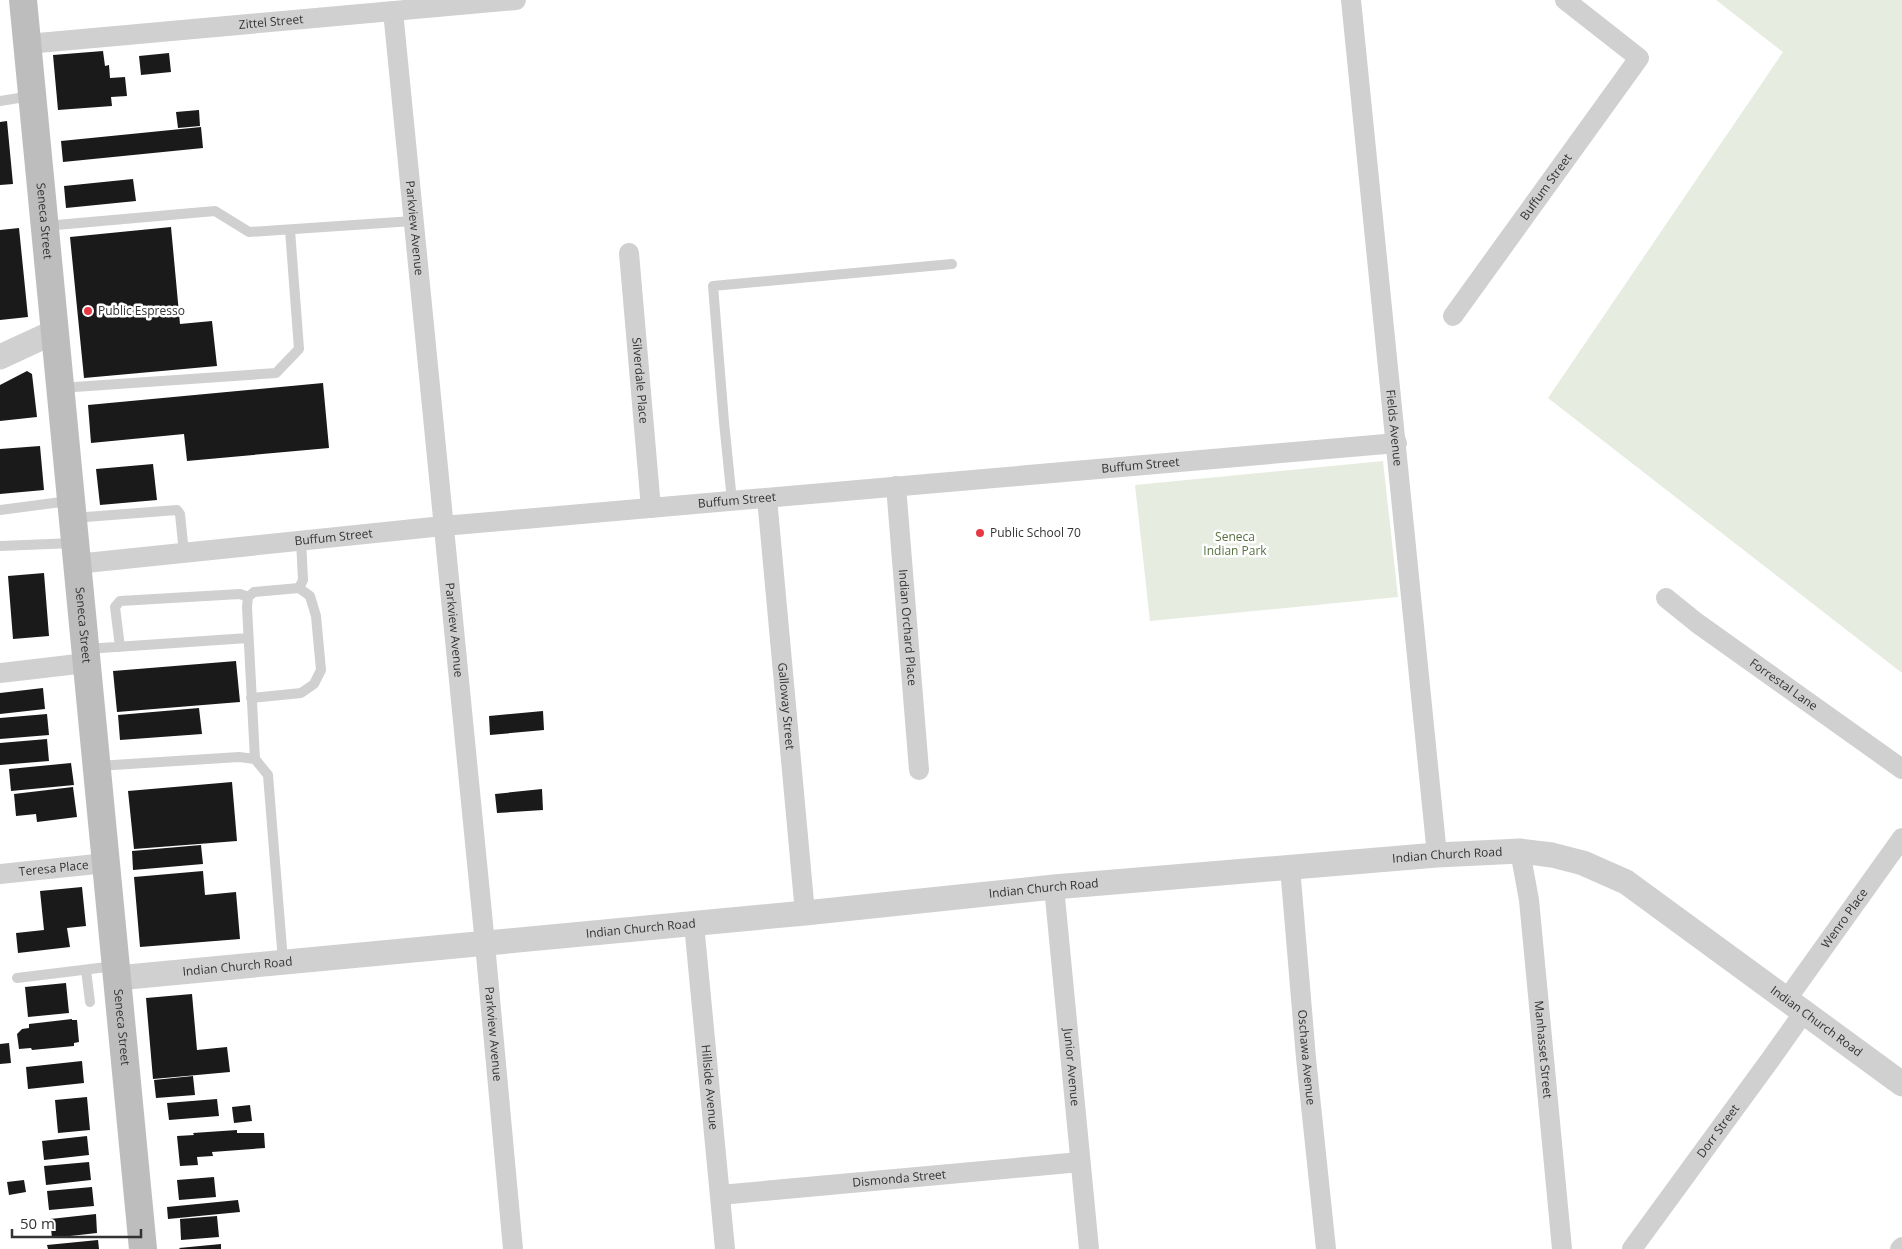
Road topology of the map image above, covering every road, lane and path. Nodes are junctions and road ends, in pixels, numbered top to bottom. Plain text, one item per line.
1 (23, 0) edge
2 (516, 0) edge
3 (1351, 0) edge
4 (1565, 0) edge
5 (393, 11) junction
6 (27, 44) junction
7 (32, 96) junction
8 (0, 102) edge
9 (413, 220) junction
10 (44, 226) junction
11 (290, 230) junction
12 (629, 253) dead end
13 (952, 264) dead end
14 (1453, 316) dead end
15 (54, 332) junction
16 (0, 357) edge
17 (59, 388) junction
18 (1397, 442) junction
19 (896, 486) junction
20 (767, 498) junction
21 (732, 501) junction
22 (651, 508) junction
23 (0, 510) edge
24 (443, 526) junction
25 (73, 532) junction
26 (300, 540) junction
27 (0, 546) edge
28 (184, 553) junction
29 (299, 588) junction
30 (248, 597) junction
31 (1666, 598) dead end
32 (248, 638) junction
33 (120, 647) junction
34 (86, 656) junction
35 (0, 672) edge
36 (252, 698) junction
37 (255, 759) junction
38 (97, 766) junction
39 (1902, 769) edge
40 (919, 770) dead end
41 (1902, 838) edge
42 (1520, 851) junction
43 (1438, 855) junction
44 (106, 863) junction
45 (1290, 867) junction
46 (0, 874) edge
47 (1054, 887) junction
48 (805, 913) junction
49 (694, 924) junction
50 (485, 944) junction
51 (283, 962) junction
52 (86, 970) junction
53 (117, 972) junction
54 (17, 978) dead end
55 (90, 1002) dead end
56 (1795, 1005) junction
57 (1902, 1084) edge
58 (1080, 1162) junction
59 (720, 1195) junction
60 (143, 1249) edge
61 (513, 1249) edge
62 (724, 1249) edge
63 (1089, 1249) edge
64 (1326, 1249) edge
65 (1562, 1249) edge
66 (1632, 1249) edge

1 - 6 main road, Seneca Street
2 - 5 street, Zittel Street
3 - 18 street, Fields Avenue
4 - 14 street, Buffum Street
5 - 6 street, Zittel Street
5 - 9 street, Parkview Avenue
6 - 7 main road, Seneca Street
7 - 8 lane
7 - 10 main road, Seneca Street
9 - 11 lane
9 - 24 street, Parkview Avenue
10 - 11 lane
10 - 15 main road, Seneca Street
11 - 17 lane
12 - 22 street, Silverdale Place
13 - 21 lane
15 - 16 street
15 - 17 main road, Seneca Street
17 - 25 main road, Seneca Street
18 - 19 street, Buffum Street
18 - 43 street, Fields Avenue
19 - 20 street, Buffum Street
19 - 40 street, Indian Orchard Place
20 - 21 street, Buffum Street
20 - 48 street, Galloway Street
21 - 22 street, Buffum Street
22 - 24 street, Buffum Street
23 - 25 lane
24 - 26 street, Buffum Street
24 - 50 street, Parkview Avenue
25 - 27 lane
25 - 28 street, Buffum Street
25 - 28 lane
25 - 34 main road, Seneca Street
26 - 28 street, Buffum Street
26 - 29 lane
29 - 30 lane
29 - 36 lane
30 - 32 lane
30 - 33 lane
31 - 39 street, Forrestal Lane
32 - 33 lane
32 - 36 lane
33 - 34 lane
34 - 35 street
34 - 38 main road, Seneca Street
36 - 37 lane
37 - 38 lane
37 - 51 lane
38 - 44 main road, Seneca Street
41 - 56 street, Wenro Place
42 - 43 street, Indian Church Road
42 - 56 street, Indian Church Road
42 - 65 street, Manhasset Street
43 - 45 street, Indian Church Road
44 - 46 street, Teresa Place
44 - 53 main road, Seneca Street
45 - 47 street, Indian Church Road
45 - 64 street, Oschawa Avenue
47 - 48 street, Indian Church Road
47 - 58 street, Junior Avenue
48 - 49 street, Indian Church Road
49 - 50 street, Indian Church Road
49 - 59 street, Hillside Avenue
50 - 51 street, Indian Church Road
50 - 61 street, Parkview Avenue
51 - 53 street, Indian Church Road
52 - 53 lane
52 - 54 lane
52 - 55 lane
53 - 60 main road, Seneca Street
56 - 57 street, Indian Church Road
56 - 66 street, Dorr Street
58 - 59 street, Dismonda Street
58 - 63 street, Junior Avenue
59 - 62 street, Hillside Avenue

